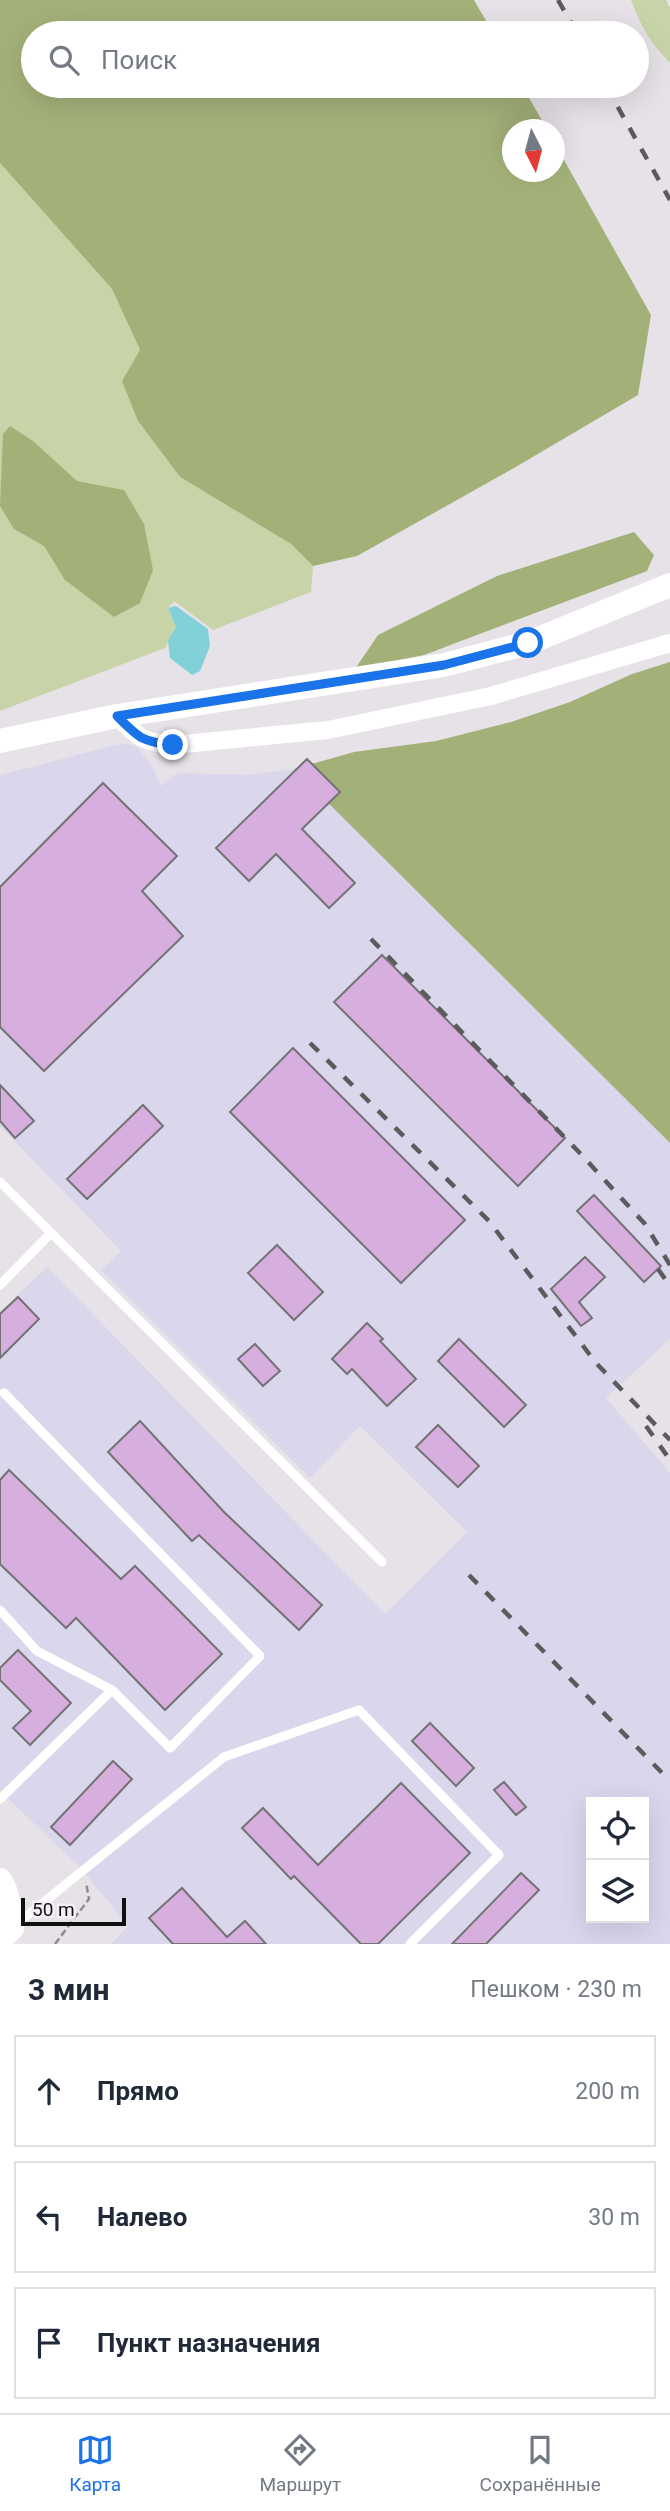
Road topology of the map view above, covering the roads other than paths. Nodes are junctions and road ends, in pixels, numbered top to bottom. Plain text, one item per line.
1 (670, 584) edge
2 (670, 643) edge
3 (117, 716) junction
4 (0, 741) edge
5 (0, 1182) edge
6 (50, 1234) junction
7 (0, 1285) edge
8 (4, 1393) dead end
9 (382, 1562) dead end
10 (0, 1610) edge
11 (112, 1690) junction
12 (0, 1799) edge
13 (0, 1880) edge
14 (6, 1934) edge
15 (410, 1944) edge

1 - 3 street
2 - 3 street
3 - 4 street
5 - 6 lane
6 - 7 lane
6 - 9 lane
8 - 11 lane
10 - 11 lane
11 - 12 lane
13 - 14 street
14 - 15 lane

